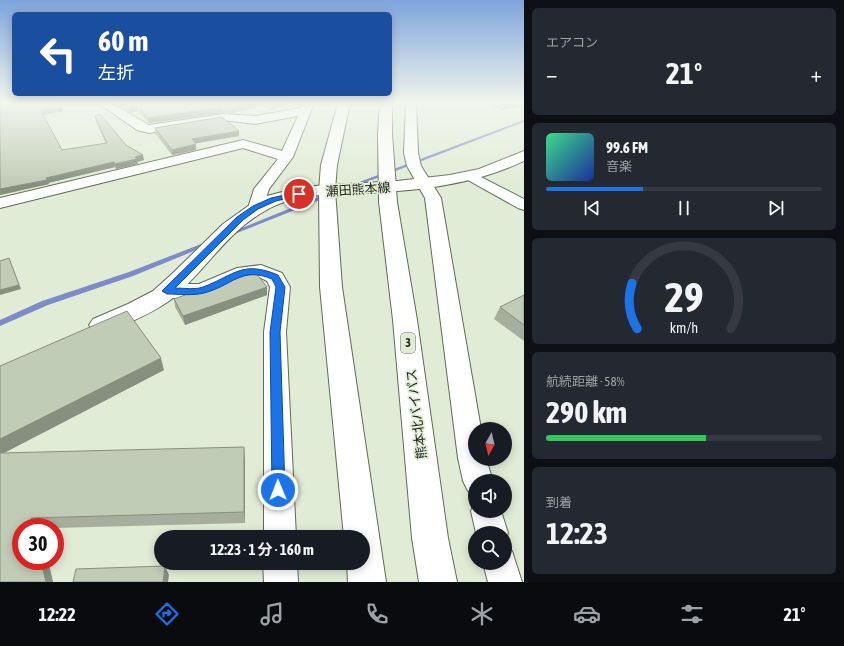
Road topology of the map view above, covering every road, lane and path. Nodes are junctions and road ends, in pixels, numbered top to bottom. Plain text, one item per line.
1 (248, 130) edge
2 (297, 130) edge
3 (337, 130) edge
4 (385, 130) edge
5 (411, 130) edge
6 (243, 144) junction
7 (524, 155) edge
8 (286, 158) junction
9 (471, 176) junction
10 (423, 183) junction
11 (387, 187) junction
12 (327, 190) junction
13 (0, 203) edge
14 (524, 205) edge
15 (256, 208) junction
16 (167, 291) junction
17 (86, 331) edge
18 (476, 474) edge
19 (280, 530) edge
20 (361, 530) edge
21 (280, 570) edge
22 (366, 570) edge
23 (502, 570) edge
24 (280, 582) edge
25 (367, 582) edge
26 (438, 582) edge
27 (505, 582) edge

1 - 6 street
2 - 8 street
3 - 12 main road
4 - 11 main road, 熊本北バイパス / 3
5 - 10 street
6 - 8 street
6 - 13 street
7 - 9 main road, 瀬田熊本線
8 - 15 street
9 - 10 main road, 瀬田熊本線
9 - 14 street
10 - 11 main road, 瀬田熊本線
10 - 18 street
11 - 12 main road, 瀬田熊本線
11 - 26 main road, 熊本北バイパス / 3
12 - 15 main road, 瀬田熊本線
12 - 20 main road
15 - 16 main road, 瀬田熊本線
16 - 17 main road, 瀬田熊本線
16 - 19 street
21 - 24 street
22 - 25 main road
23 - 27 street

